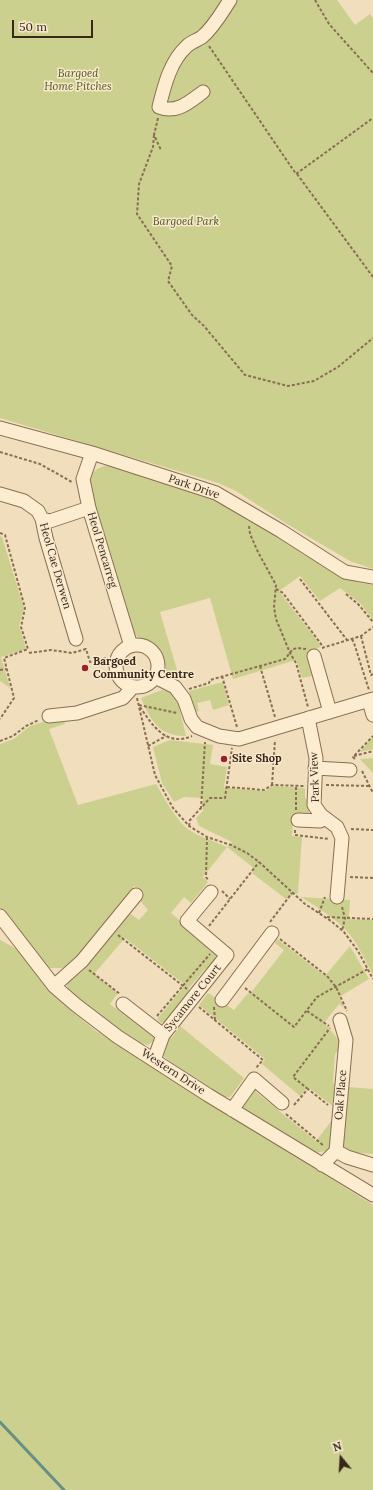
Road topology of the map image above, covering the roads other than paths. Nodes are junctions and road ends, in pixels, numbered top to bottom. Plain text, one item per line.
1 (230, 0) edge
2 (203, 92) dead end
3 (0, 428) edge
4 (92, 453) junction
5 (0, 494) edge
6 (89, 508) junction
7 (42, 519) junction
8 (373, 577) edge
9 (76, 639) dead end
10 (131, 646) junction
11 (316, 651) road end
12 (155, 677) junction
13 (133, 687) junction
14 (371, 700) edge
15 (330, 712) junction
16 (373, 715) edge
17 (49, 716) road end
18 (308, 718) junction
19 (315, 768) junction
20 (352, 768) road end
21 (325, 818) junction
22 (298, 820) dead end
23 (214, 888) road end
24 (136, 895) dead end
25 (337, 897) road end
26 (0, 916) edge
27 (272, 933) road end
28 (227, 955) junction
29 (245, 969) junction
30 (54, 986) junction
31 (222, 1000) dead end
32 (123, 1004) road end
33 (340, 1020) road end
34 (163, 1035) junction
35 (154, 1060) junction
36 (284, 1108) road end
37 (232, 1110) junction
38 (336, 1151) junction
39 (322, 1165) junction
40 (373, 1165) edge
41 (373, 1195) edge

1 - 2 street
3 - 4 street, Park Drive
4 - 6 street, Heol Pencarreg
4 - 8 street, Park Drive
5 - 7 street, Heol Cae Derwen
6 - 7 street
6 - 10 street, Heol Pencarreg
7 - 9 street, Heol Cae Derwen
10 - 12 street
10 - 13 street
11 - 15 street
12 - 13 street
12 - 18 street
13 - 17 street
14 - 15 street
14 - 16 street
15 - 18 street
18 - 19 street, Park View
19 - 20 street
19 - 21 street, Park View
21 - 22 street
21 - 25 street, Park View
23 - 28 street, Sycamore Court
24 - 30 street
26 - 30 street, Western Drive
27 - 29 street
28 - 29 street
28 - 34 street, Sycamore Court
29 - 31 street
30 - 35 street, Western Drive
32 - 34 street
33 - 38 street, Oak Place
34 - 35 street, Sycamore Court
35 - 37 street, Western Drive
36 - 37 street
37 - 39 street, Western Drive
38 - 39 street
38 - 40 street
39 - 41 street, Western Drive

